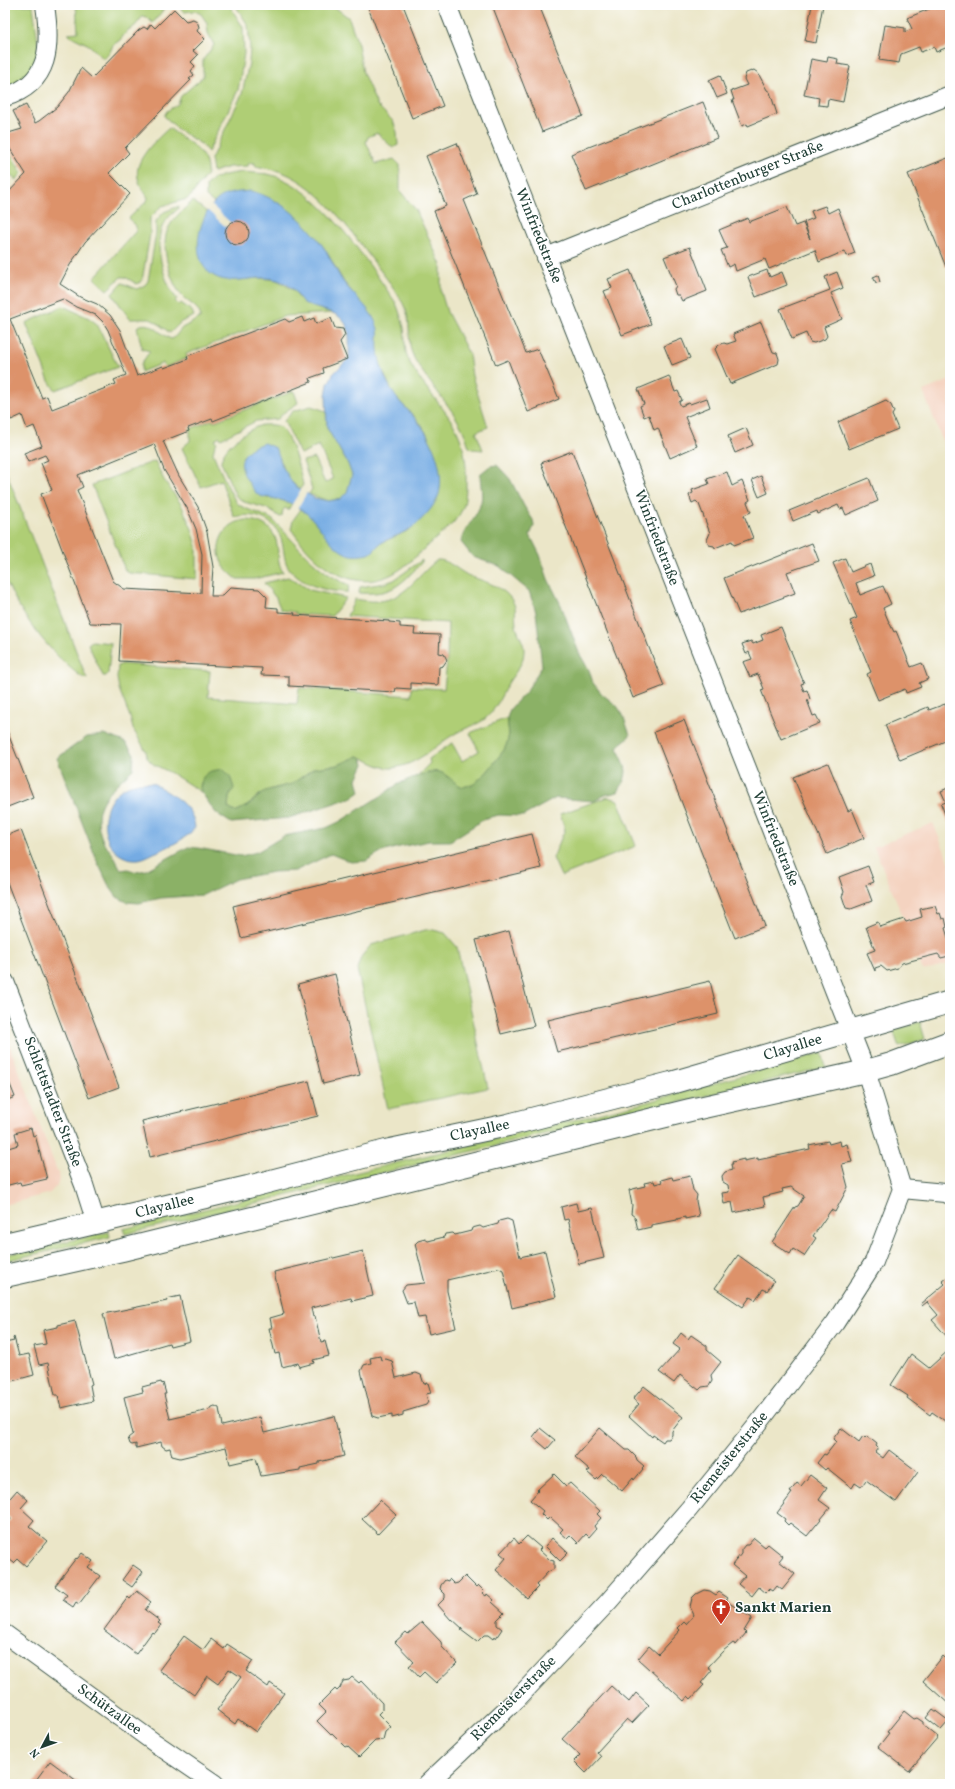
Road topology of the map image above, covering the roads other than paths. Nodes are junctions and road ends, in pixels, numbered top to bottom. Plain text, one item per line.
1 (45, 5) edge
2 (447, 5) edge
3 (950, 95) edge
4 (5, 97) edge
5 (546, 257) junction
6 (5, 982) edge
7 (950, 1002) edge
8 (850, 1030) junction
9 (950, 1042) edge
10 (866, 1071) junction
11 (902, 1190) junction
12 (950, 1195) edge
13 (96, 1223) junction
14 (5, 1244) edge
15 (5, 1276) edge
16 (5, 1634) edge
17 (215, 1784) edge
18 (427, 1784) edge

1 - 4 street
2 - 5 street, Winfriedstraße
3 - 5 street, Charlottenburger Straße
5 - 8 street, Winfriedstraße
6 - 13 street, Schlettstadter Straße
7 - 8 main road, Clayallee
8 - 10 street, Winfriedstraße
8 - 13 main road, Clayallee
9 - 10 main road, Clayallee
10 - 11 street
10 - 15 main road, Clayallee
11 - 12 street
11 - 18 street, Riemeisterstraße
13 - 14 main road, Clayallee
16 - 17 street, Schützallee

